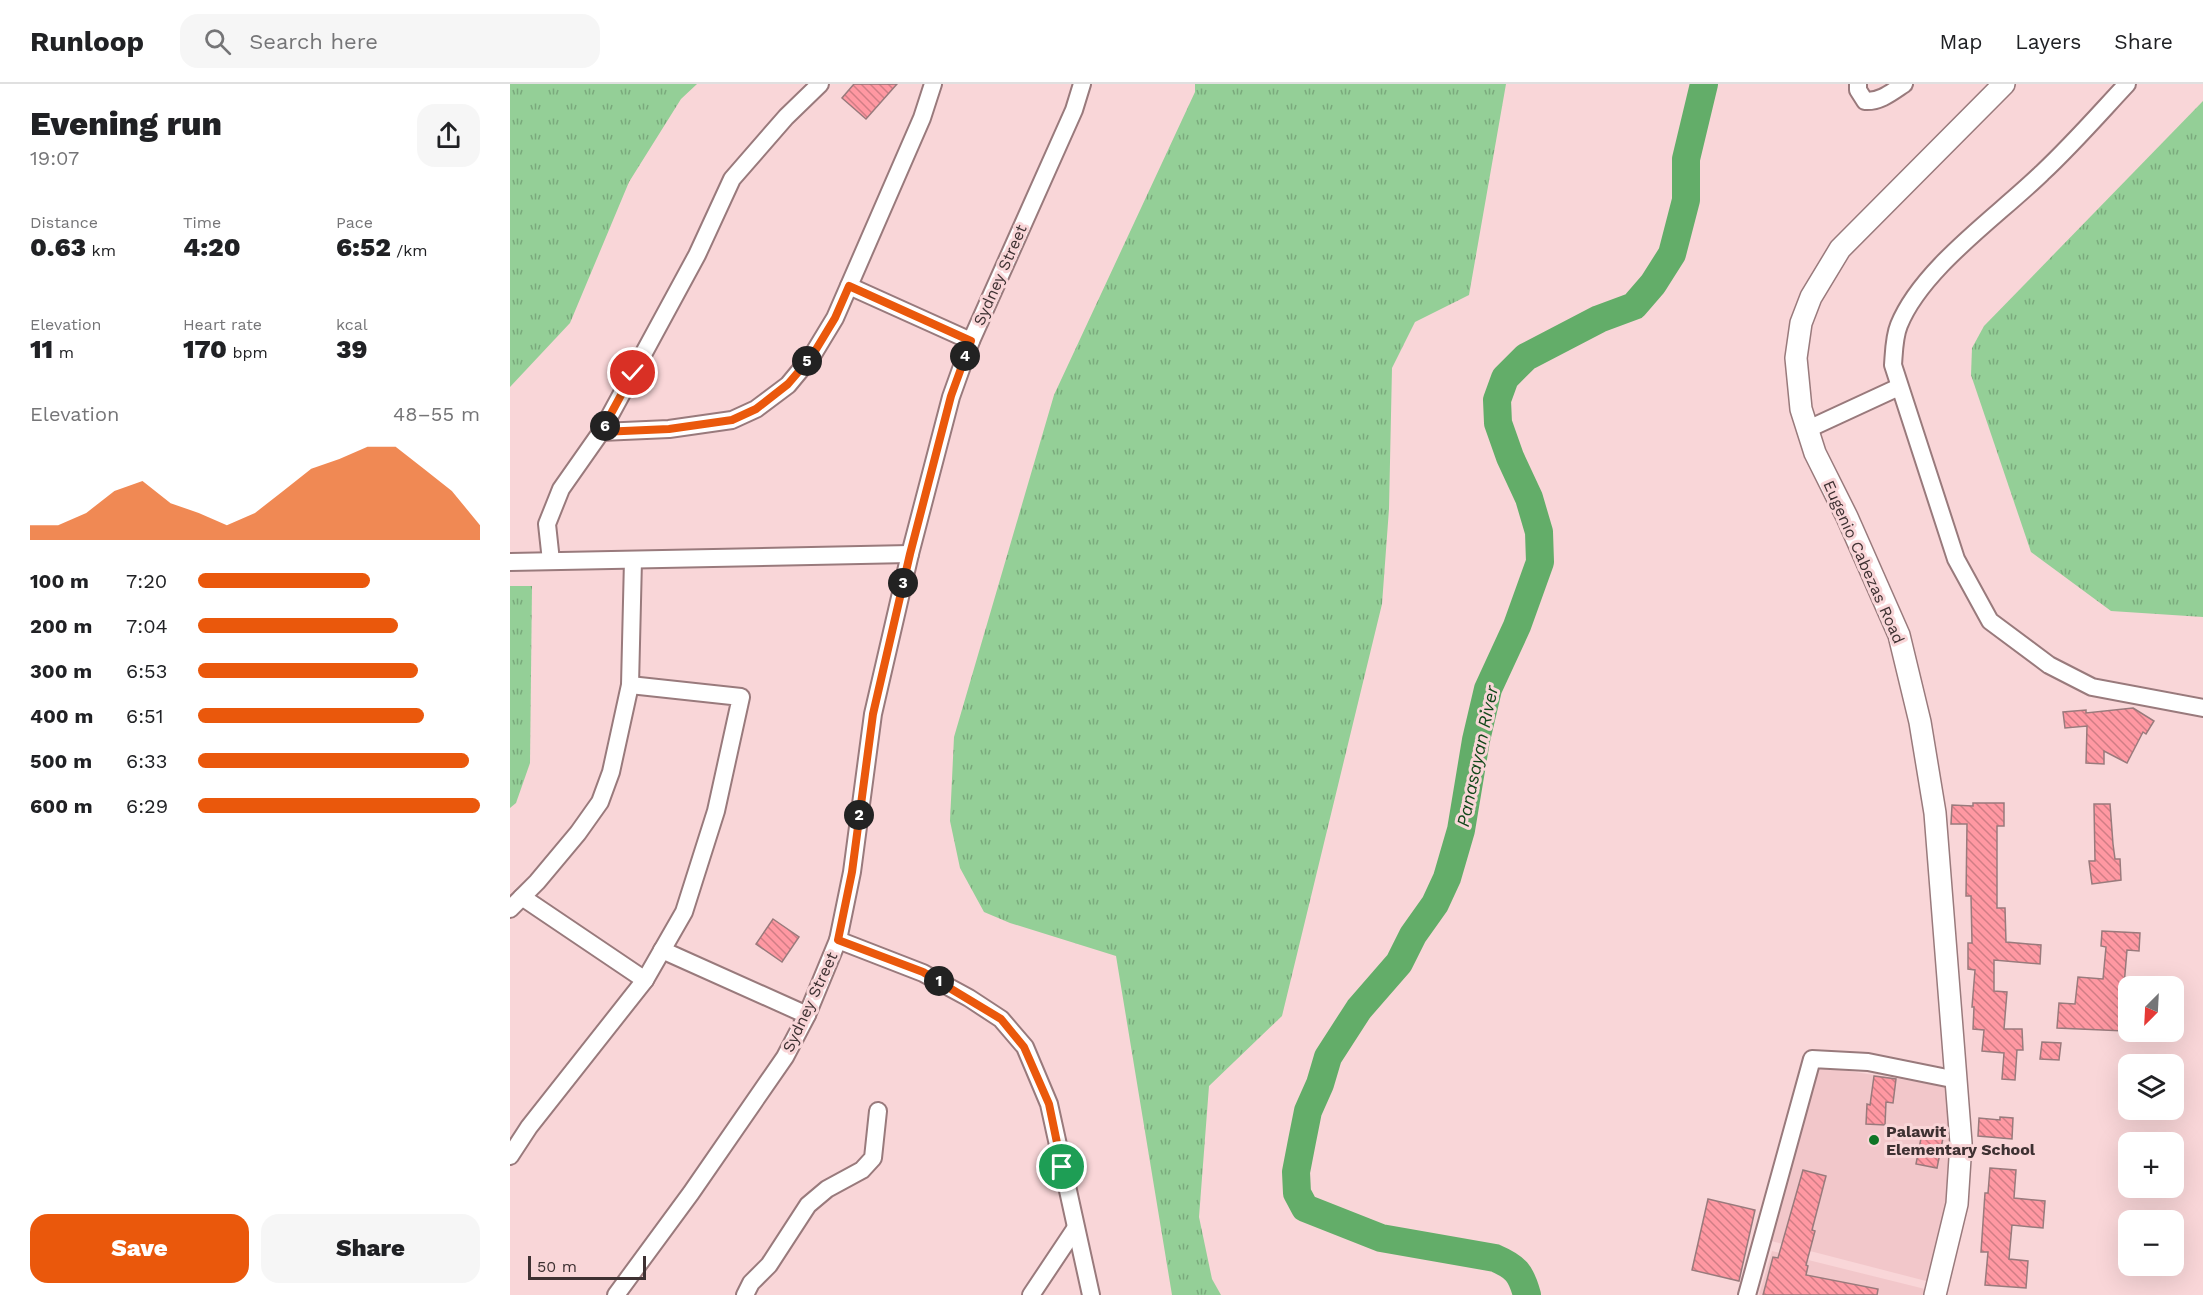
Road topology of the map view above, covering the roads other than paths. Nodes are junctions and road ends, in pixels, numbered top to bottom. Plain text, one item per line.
1 (820, 84) edge
2 (933, 84) edge
3 (1082, 84) edge
4 (1858, 84) edge
5 (1904, 84) edge
6 (2004, 84) edge
7 (2127, 84) edge
8 (849, 286) junction
9 (971, 341) junction
10 (1899, 387) junction
11 (1806, 430) junction
12 (601, 432) junction
13 (910, 554) junction
14 (633, 560) junction
15 (551, 561) junction
16 (510, 562) edge
17 (630, 686) junction
18 (2203, 708) edge
19 (522, 897) junction
20 (510, 909) edge
21 (838, 940) junction
22 (662, 950) junction
23 (645, 980) junction
24 (807, 1015) junction
25 (1957, 1080) junction
26 (878, 1111) dead end
27 (510, 1156) edge
28 (1075, 1229) junction
29 (616, 1295) edge
30 (745, 1295) edge
31 (1031, 1295) edge
32 (1090, 1295) edge
33 (1747, 1295) edge
34 (1935, 1295) edge

1 - 12 street
2 - 8 street
3 - 9 street, Sydney Street
4 - 5 street
6 - 11 street, Eugenio Cabezas Road
7 - 10 street
8 - 9 street
8 - 12 street
9 - 13 street, Sydney Street
10 - 11 street
10 - 18 street
11 - 25 street, Eugenio Cabezas Road
12 - 15 street
13 - 14 street
13 - 21 street, Sydney Street
14 - 15 street
14 - 17 street
15 - 16 street
17 - 19 street
17 - 22 street
19 - 20 street
19 - 23 street
21 - 24 street, Sydney Street
21 - 28 street
22 - 23 street
22 - 24 street
23 - 27 street
24 - 29 street, Sydney Street
25 - 33 street
25 - 34 street, Eugenio Cabezas Road
26 - 30 street
28 - 31 street
28 - 32 street

